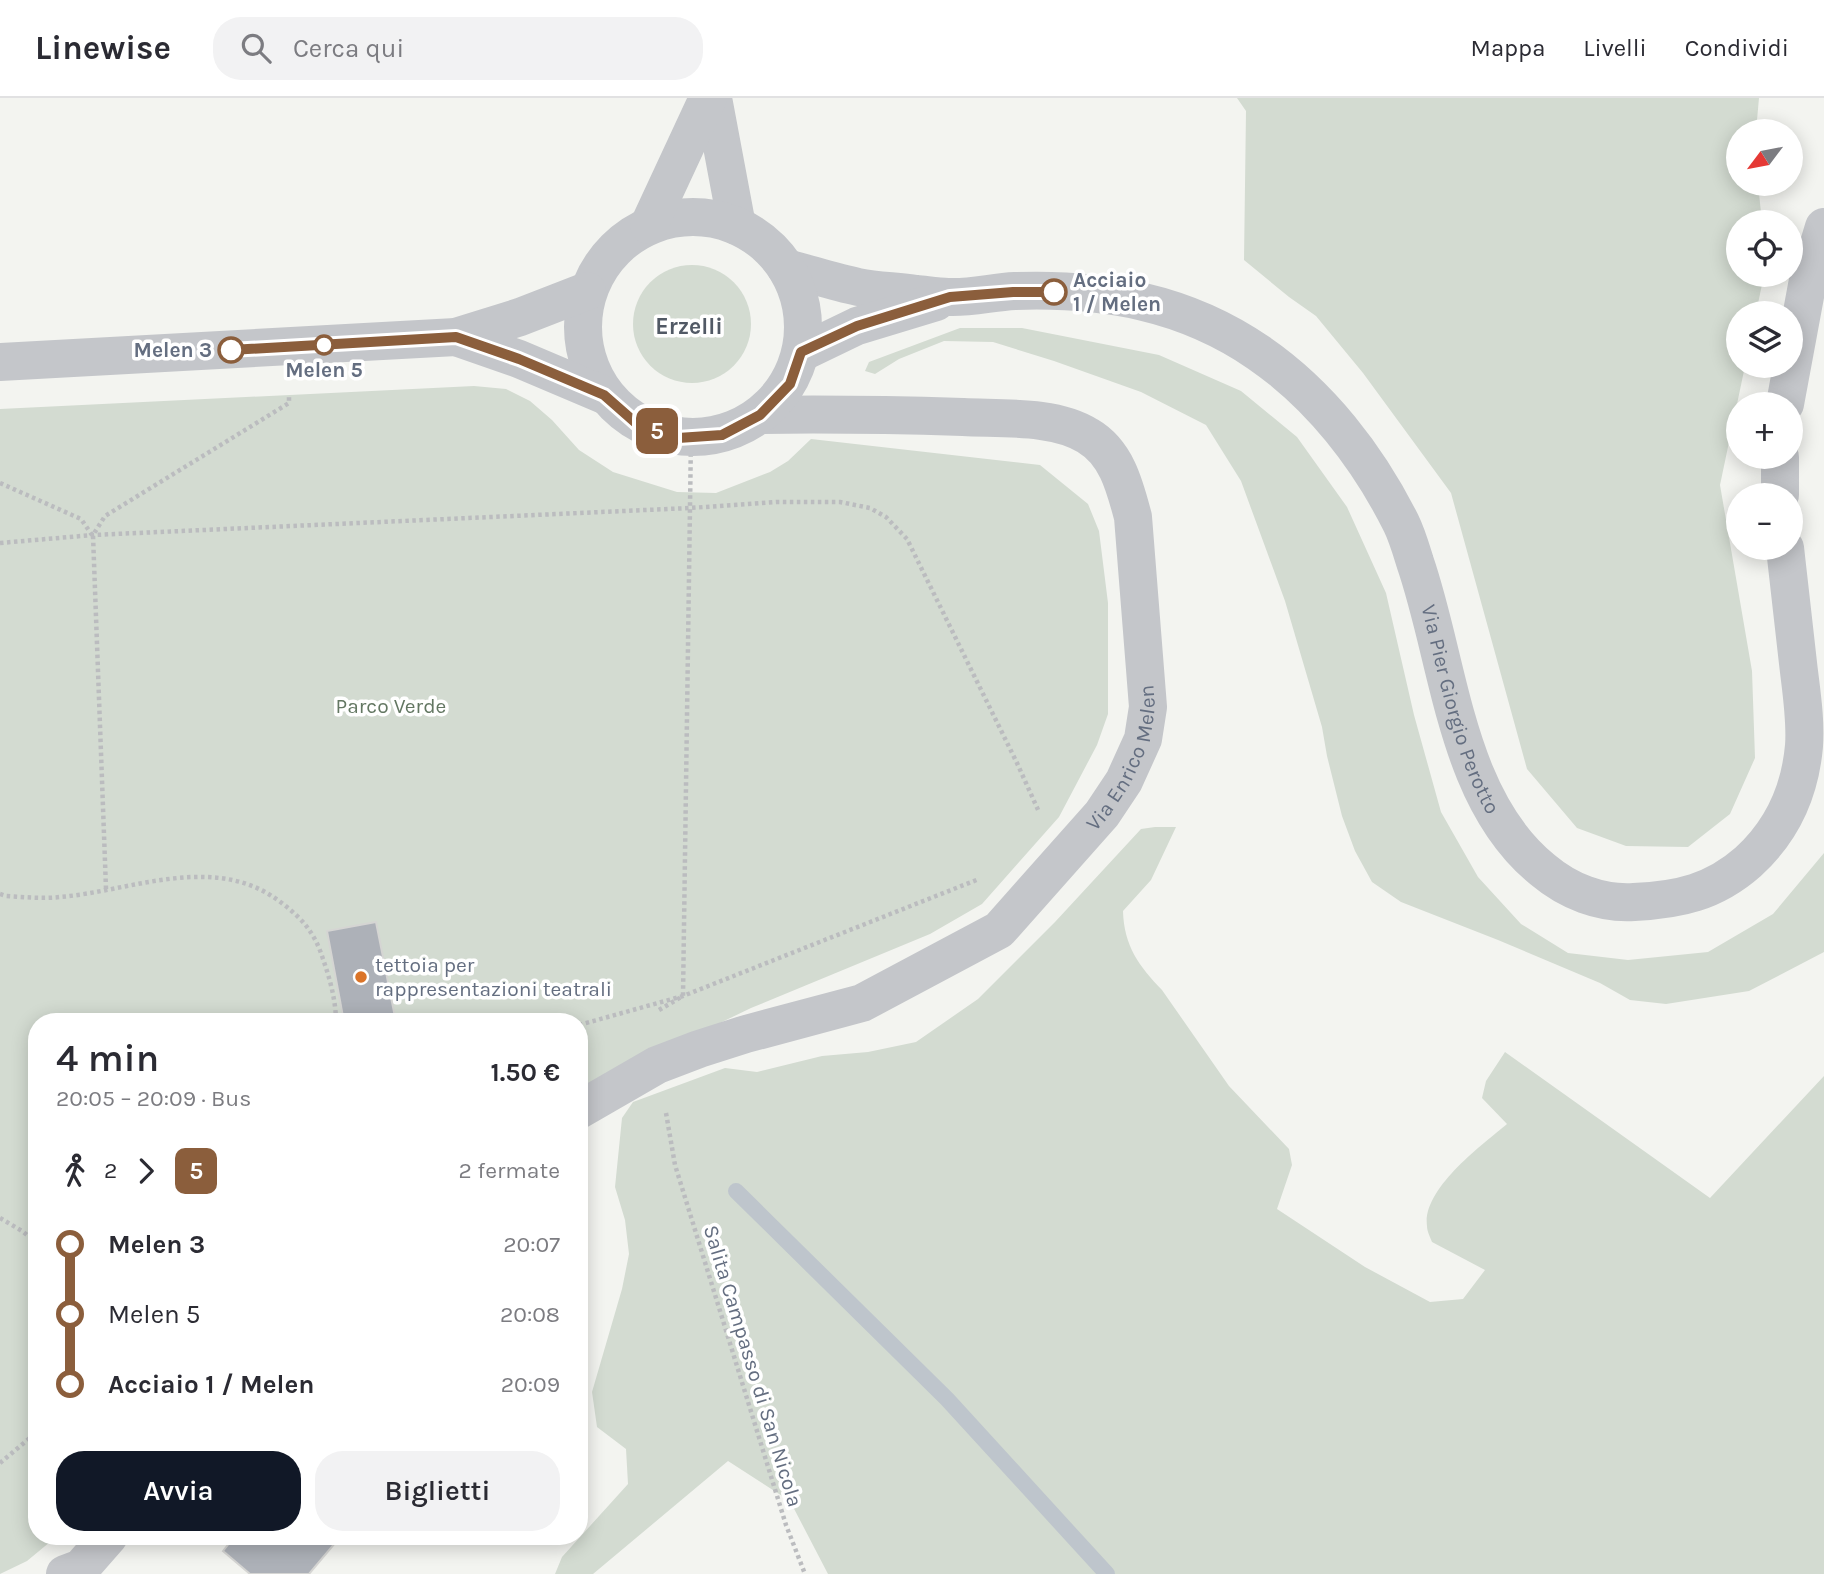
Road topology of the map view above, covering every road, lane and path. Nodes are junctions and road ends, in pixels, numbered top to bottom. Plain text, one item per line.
1 (711, 98) edge
2 (649, 225) junction
3 (737, 226) junction
4 (1824, 228) edge
5 (786, 268) junction
6 (587, 291) junction
7 (950, 297) junction
8 (456, 337) junction
9 (286, 347) junction
10 (801, 352) junction
11 (0, 362) edge
12 (1787, 392) edge
13 (604, 395) junction
14 (760, 415) junction
15 (691, 437) junction
16 (0, 483) edge
17 (690, 508) junction
18 (93, 536) junction
19 (0, 543) edge
20 (1786, 560) edge
21 (1040, 813) dead end
22 (980, 879) dead end
23 (106, 889) junction
24 (0, 894) edge
25 (683, 996) junction
26 (336, 1013) edge
27 (588, 1022) edge
28 (588, 1105) edge
29 (675, 1165) dead end
30 (0, 1218) edge
31 (28, 1237) edge
32 (28, 1440) edge
33 (0, 1463) edge
34 (100, 1545) edge
35 (73, 1571) edge
36 (805, 1574) edge

1 - 2 street
1 - 3 street
2 - 3 street
2 - 6 street
3 - 5 street
4 - 12 street
5 - 7 street, Via Pier Giorgio Perotto
5 - 10 street
6 - 8 street
6 - 13 street
7 - 10 street, Via Pier Giorgio Perotto
7 - 20 street, Via Pier Giorgio Perotto
8 - 9 street
8 - 13 street
9 - 11 street
9 - 18 path
10 - 14 street
13 - 15 street
14 - 15 street
14 - 28 street, Via Enrico Melen
15 - 17 path
16 - 18 path
17 - 18 path
17 - 21 path
17 - 25 path
18 - 19 path
18 - 23 path
22 - 25 path
23 - 24 path
23 - 26 path
25 - 27 path
29 - 36 path, Salita Campasso di San Nicola
30 - 31 path
32 - 33 path
34 - 35 street

